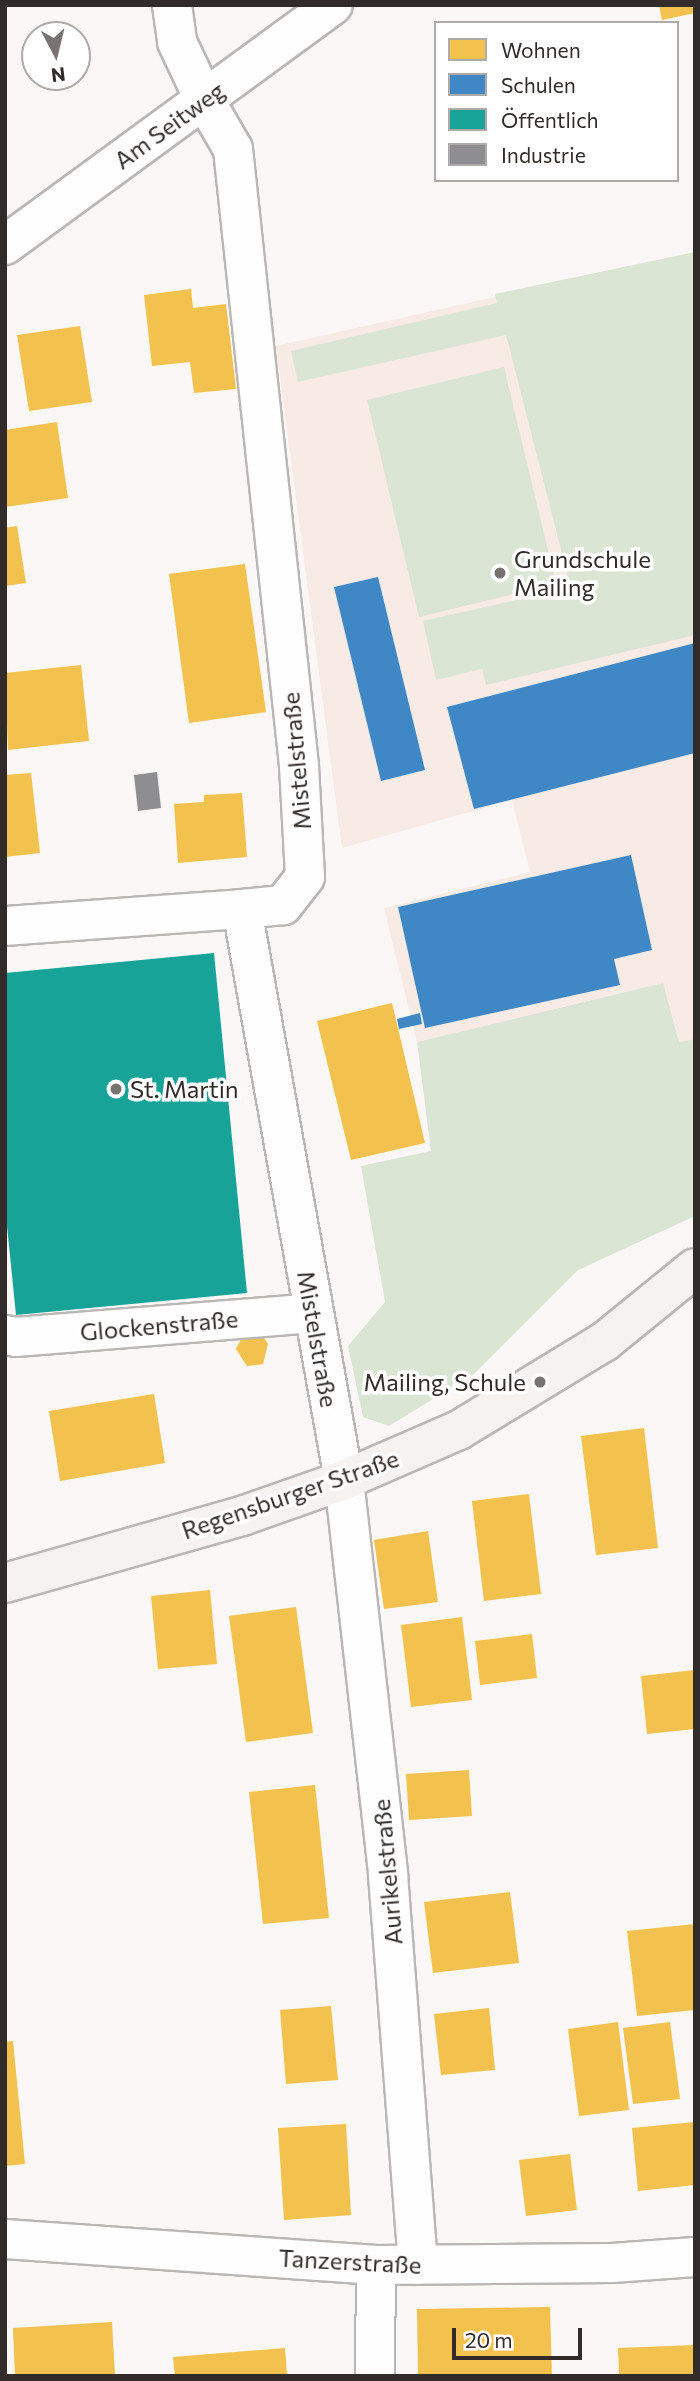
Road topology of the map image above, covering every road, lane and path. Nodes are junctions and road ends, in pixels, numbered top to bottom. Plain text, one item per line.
1 (173, 5) edge
2 (333, 5) edge
3 (204, 99) junction
4 (5, 245) edge
5 (242, 909) junction
6 (5, 926) edge
7 (695, 1268) edge
8 (313, 1313) junction
9 (5, 1335) edge
10 (344, 1480) junction
11 (5, 1583) edge
12 (5, 2239) edge
13 (695, 2256) edge
14 (376, 2265) junction
15 (418, 2265) junction
16 (375, 2376) edge

1 - 3 street, Mistelstraße
2 - 3 street, Am Seitweg
3 - 4 street, Am Seitweg
3 - 5 street, Mistelstraße
5 - 6 street
5 - 8 street, Mistelstraße
7 - 10 street, Regensburger Straße
8 - 9 street, Glockenstraße
8 - 10 street, Mistelstraße
10 - 11 street, Regensburger Straße
10 - 15 street, Aurikelstraße
12 - 14 street, Tanzerstraße
13 - 15 street, Tanzerstraße
14 - 15 street, Tanzerstraße
14 - 16 street

